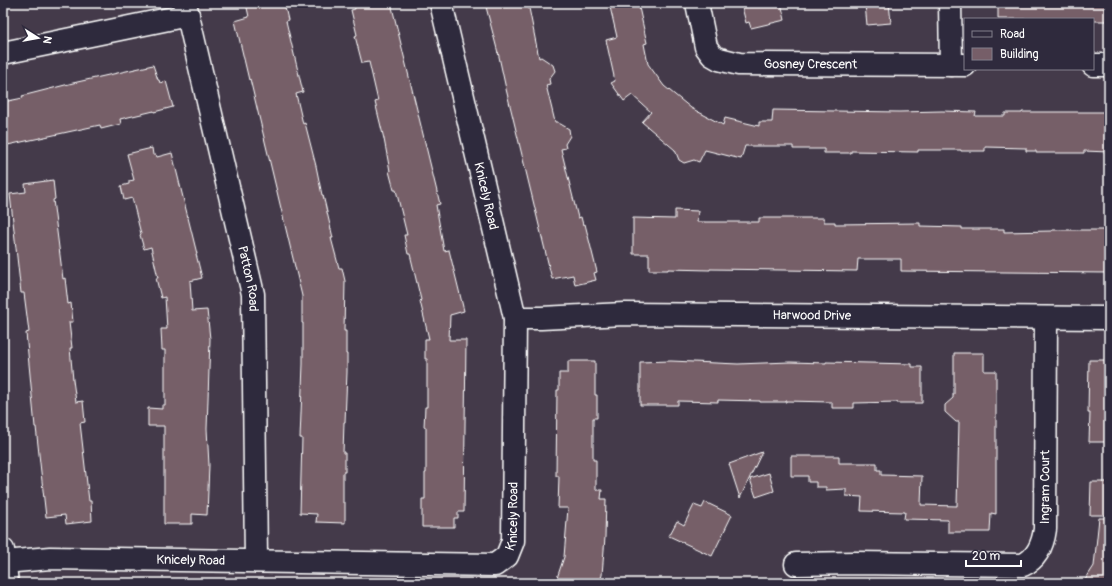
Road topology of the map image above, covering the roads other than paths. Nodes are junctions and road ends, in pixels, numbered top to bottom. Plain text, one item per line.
1 (441, 3) edge
2 (697, 3) edge
3 (950, 3) edge
4 (186, 9) edge
5 (3, 53) edge
6 (958, 65) edge
7 (1094, 65) edge
8 (1109, 65) edge
9 (515, 318) junction
10 (1046, 318) junction
11 (1109, 318) edge
12 (256, 561) junction
13 (796, 564) dead end
14 (5, 565) edge

1 - 9 street, Knicely Road
2 - 6 street, Gosney Crescent
3 - 6 street
4 - 5 street
4 - 12 street, Patton Road
7 - 8 street
9 - 10 street, Harwood Drive
9 - 12 street, Knicely Road
10 - 11 street, Harwood Drive
10 - 13 street, Ingram Court
12 - 14 street, Knicely Road

